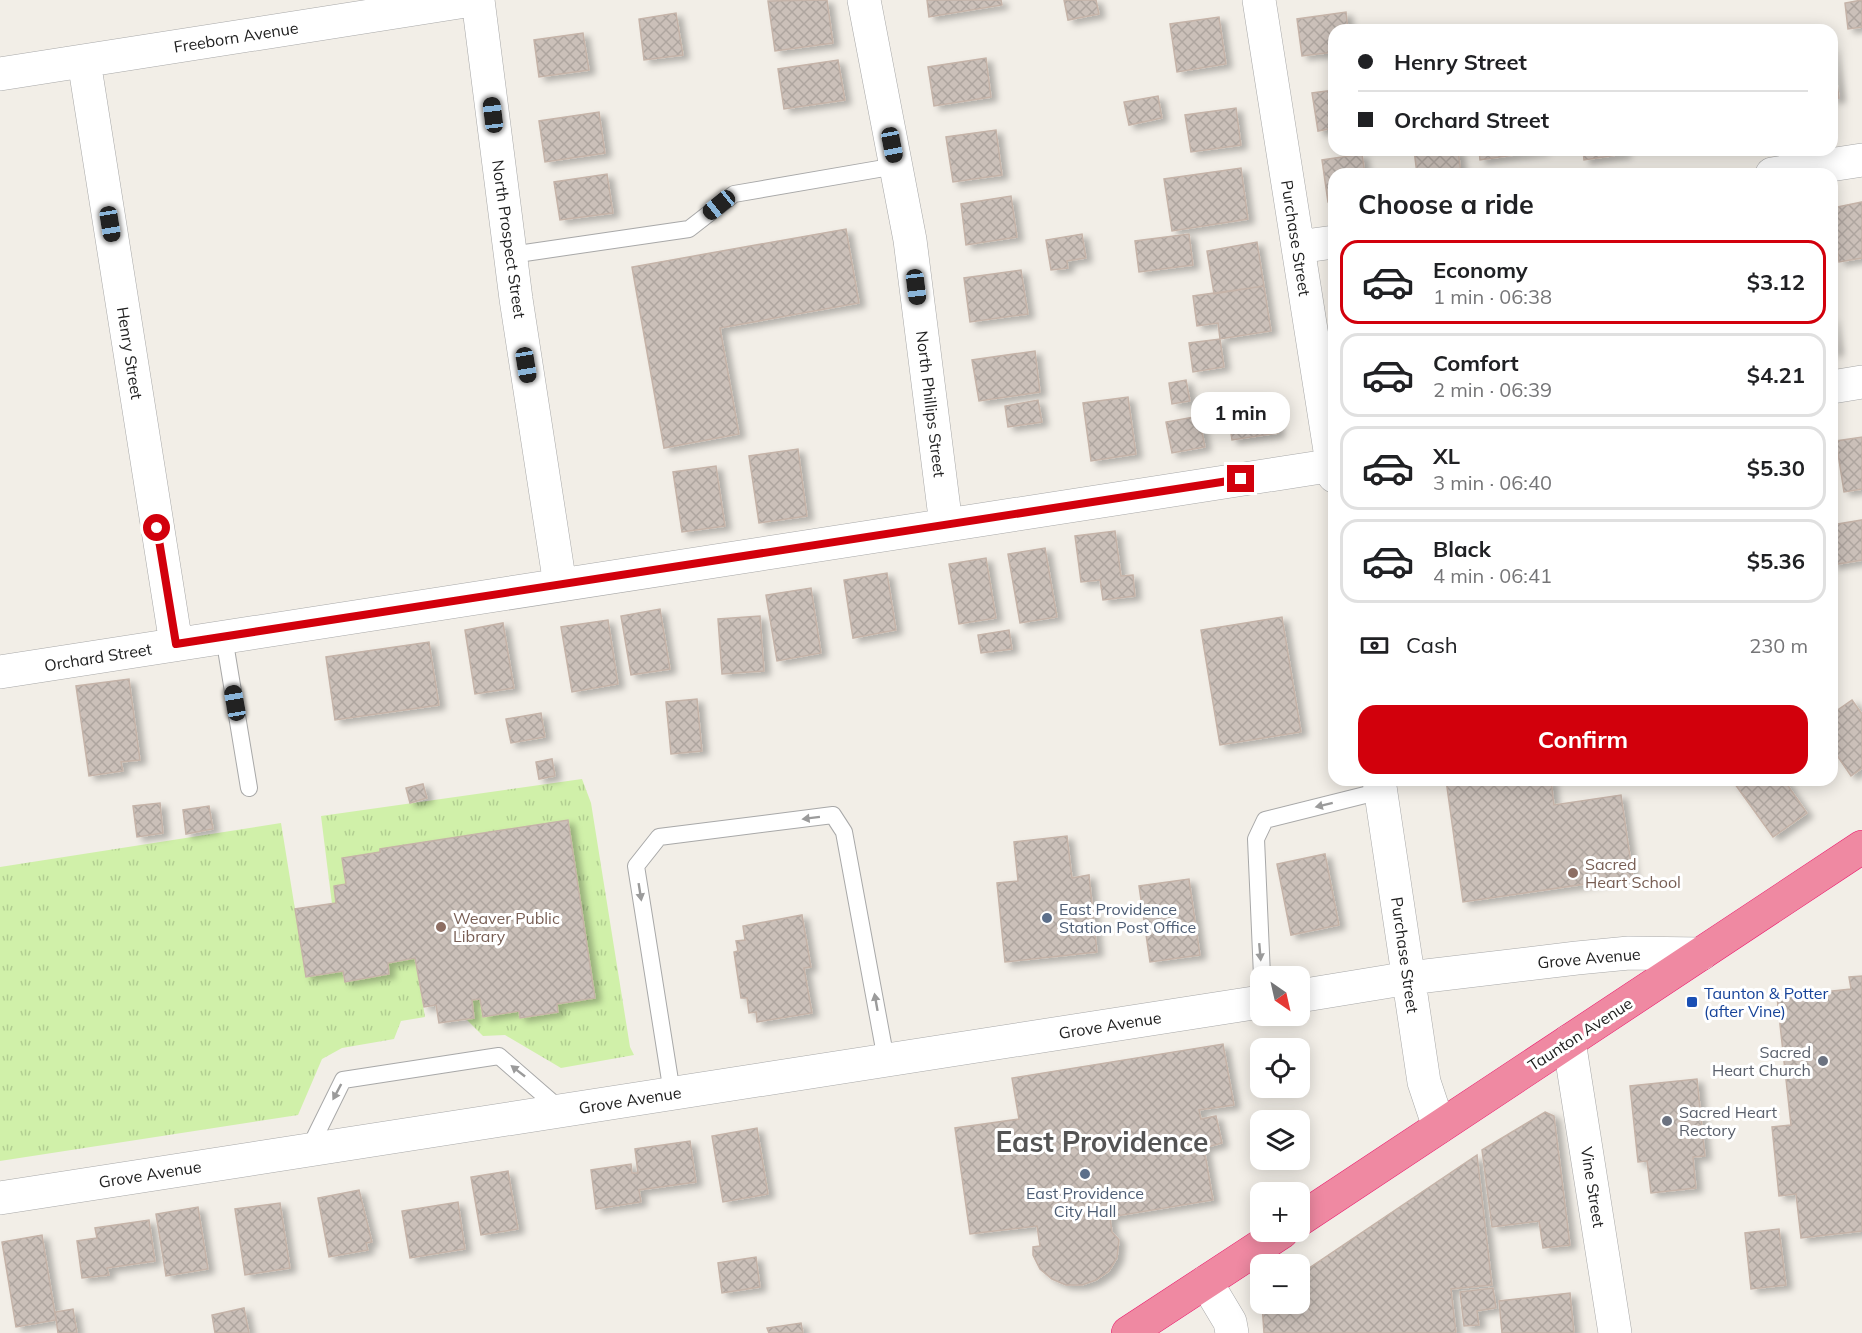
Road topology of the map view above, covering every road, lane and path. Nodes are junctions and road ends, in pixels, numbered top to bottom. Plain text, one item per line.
1 (472, 0) edge
2 (478, 0) edge
3 (864, 0) edge
4 (1259, 0) edge
5 (84, 61) junction
6 (0, 74) edge
7 (1862, 160) edge
8 (896, 166) junction
9 (1811, 168) edge
10 (1328, 243) edge
11 (1298, 247) junction
12 (511, 255) junction
13 (1862, 382) edge
14 (1838, 386) edge
15 (1328, 436) edge
16 (1328, 469) edge
17 (946, 525) junction
18 (560, 585) junction
19 (224, 637) junction
20 (176, 644) junction
21 (0, 672) edge
22 (1380, 786) edge
23 (249, 788) dead end
24 (1862, 848) edge
25 (1701, 954) junction
26 (1262, 966) edge
27 (1409, 978) junction
28 (1310, 994) edge
29 (1250, 1004) edge
30 (1569, 1041) junction
31 (886, 1060) junction
32 (672, 1093) junction
33 (561, 1110) junction
34 (1439, 1127) junction
35 (309, 1149) junction
36 (0, 1198) edge
37 (1310, 1213) edge
38 (1267, 1242) edge
39 (1206, 1282) junction
40 (1128, 1333) edge
41 (1232, 1333) edge
42 (1615, 1333) edge

1 - 5 street, Freeborn Avenue
2 - 12 street, North Prospect Street
3 - 8 street, North Phillips Street
4 - 11 street, Purchase Street
5 - 6 street, Freeborn Avenue
5 - 20 street, Henry Street
7 - 9 street
8 - 12 lane
8 - 17 street, North Phillips Street
10 - 11 street
11 - 15 street, Purchase Street
12 - 18 street, North Prospect Street
13 - 14 street
16 - 17 street, Orchard Street
17 - 18 street, Orchard Street
18 - 19 street, Orchard Street
19 - 20 street, Orchard Street
19 - 23 lane
20 - 21 street, Orchard Street
22 -> 26 lane
22 - 27 street, Purchase Street
24 - 25 highway, Taunton Avenue
25 - 27 street, Grove Avenue
25 - 30 highway, Taunton Avenue
27 - 28 street, Grove Avenue
27 - 34 street, Purchase Street
29 - 31 street, Grove Avenue
30 - 34 highway, Taunton Avenue
30 - 42 street, Vine Street
31 - 32 street, Grove Avenue
31 -> 32 lane
32 - 33 street, Grove Avenue
33 - 35 street, Grove Avenue
33 -> 35 lane
34 - 37 highway, Taunton Avenue
35 - 36 street, Grove Avenue
38 - 39 highway
39 - 40 highway
39 - 41 street

